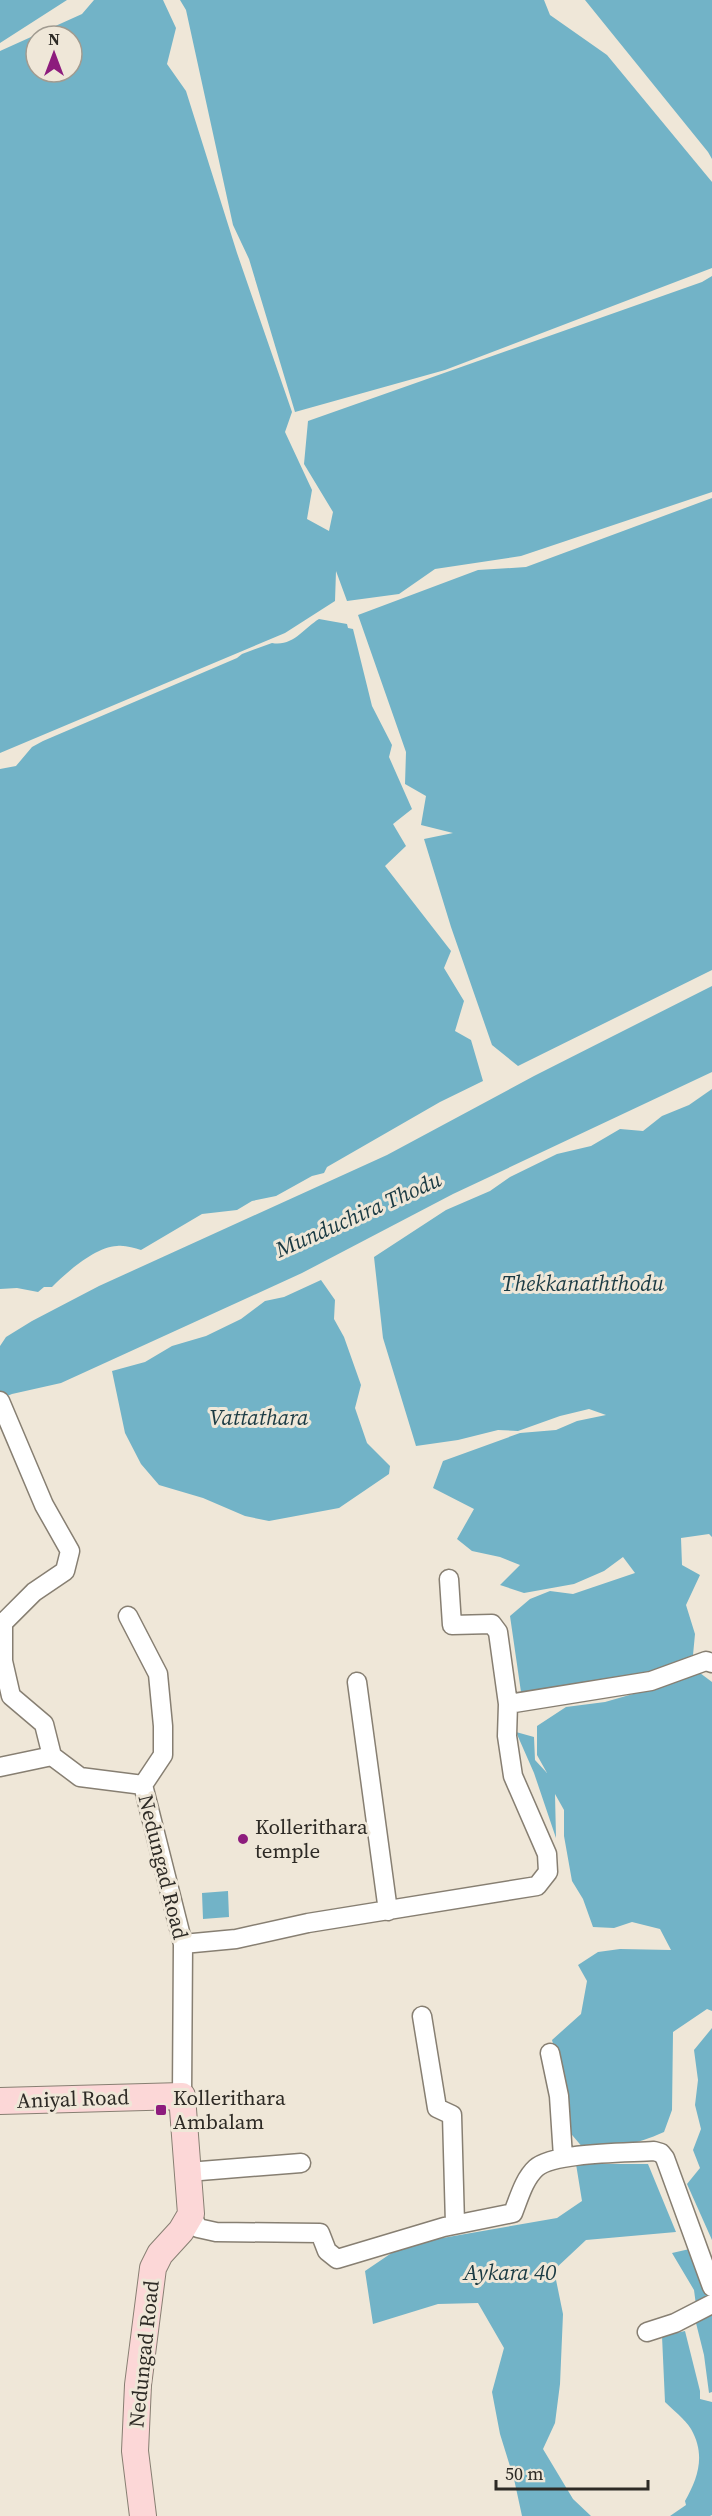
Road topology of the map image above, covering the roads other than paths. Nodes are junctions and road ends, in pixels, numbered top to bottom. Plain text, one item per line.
1 (1, 1404) edge
2 (449, 1579) dead end
3 (128, 1616) dead end
4 (712, 1663) edge
5 (357, 1682) dead end
6 (507, 1704) junction
7 (52, 1756) junction
8 (0, 1767) edge
9 (143, 1785) junction
10 (388, 1911) junction
11 (183, 1944) junction
12 (422, 2016) dead end
13 (550, 2053) dead end
14 (182, 2096) junction
15 (0, 2101) edge
16 (563, 2157) junction
17 (301, 2163) dead end
18 (188, 2172) junction
19 (191, 2214) junction
20 (455, 2224) junction
21 (712, 2287) edge
22 (709, 2305) edge
23 (647, 2332) dead end
24 (144, 2516) edge

1 - 7 street
2 - 6 street
3 - 9 street
4 - 6 street
5 - 10 street
6 - 10 street
7 - 8 street
7 - 9 street, Nedungad Road
9 - 11 street, Nedungad Road
10 - 11 street
11 - 14 street, Nedungad Road
12 - 20 street
13 - 16 street
14 - 15 main road, Aniyal Road
14 - 18 main road, Nedungad Road
16 - 20 street
16 - 21 street
17 - 18 street
18 - 19 main road, Nedungad Road
19 - 20 street
19 - 24 main road, Nedungad Road
22 - 23 street

